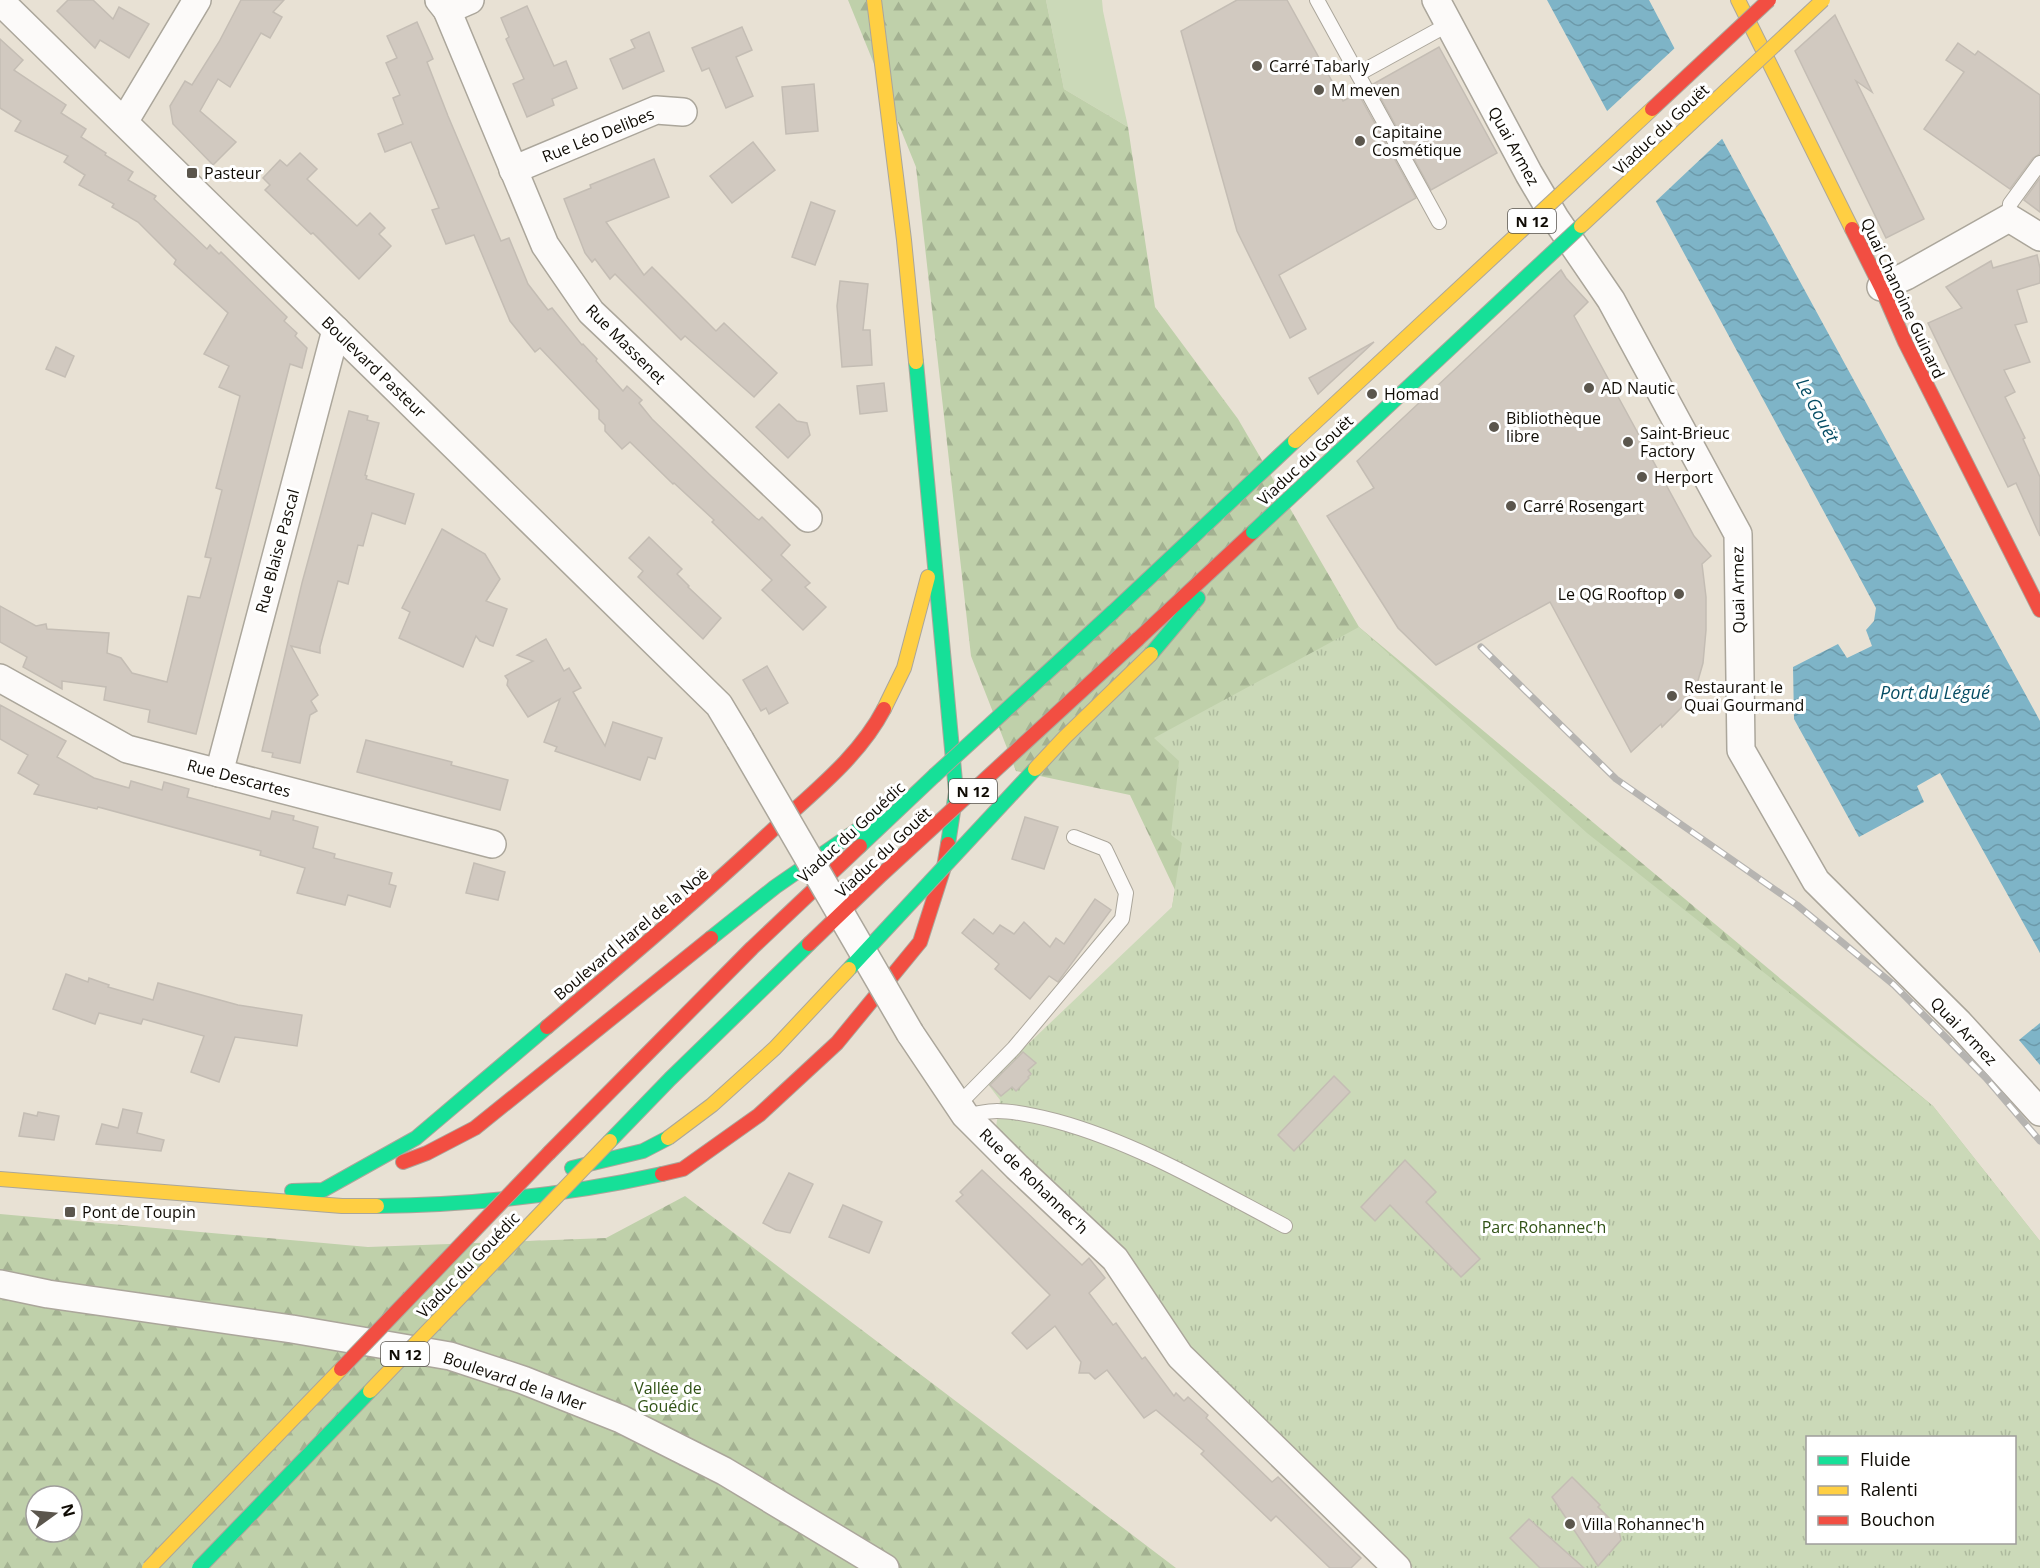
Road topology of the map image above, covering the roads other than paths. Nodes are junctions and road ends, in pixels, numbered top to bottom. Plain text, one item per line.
1 (197, 0) edge
2 (874, 0) edge
3 (1317, 0) edge
4 (1436, 0) edge
5 (1738, 0) edge
6 (1768, 0) edge
7 (1823, 0) edge
8 (0, 1) edge
9 (452, 3) edge
10 (1449, 24) junction
11 (1358, 74) junction
12 (683, 112) dead end
13 (124, 122) junction
14 (2040, 163) edge
15 (513, 170) junction
16 (2009, 219) junction
17 (1439, 222) dead end
18 (2040, 237) edge
19 (1881, 287) junction
20 (336, 330) junction
21 (808, 518) dead end
22 (1253, 532) junction
23 (933, 556) junction
24 (2040, 610) edge
25 (0, 678) edge
26 (740, 740) joint
27 (219, 773) junction
28 (934, 776) junction
29 (1074, 837) dead end
30 (492, 844) dead end
31 (962, 1110) junction
32 (2040, 1112) edge
33 (610, 1141) joint
34 (0, 1179) edge
35 (501, 1180) dead end
36 (323, 1190) junction
37 (445, 1190) dead end
38 (224, 1198) junction
39 (342, 1206) junction
40 (1285, 1226) dead end
41 (0, 1284) edge
42 (149, 1568) edge
43 (199, 1568) edge
44 (885, 1568) edge
45 (1397, 1568) edge

1 - 13 street
2 - 23 main road
3 - 11 lane
4 - 10 street, Quai Armez
5 - 19 main road, Quai Chanoine Guinard
6 - 28 main road, Viaduc du Gouët / N 12, bridge
7 - 22 main road, Viaduc du Gouët / N 12, bridge
8 - 13 street, Boulevard Pasteur
9 - 15 street, Rue Massenet
10 - 11 lane
10 - 32 street, Quai Armez
11 - 17 lane
12 - 15 street, Rue Léo Delibes
13 - 20 street, Boulevard Pasteur
14 - 16 lane
15 - 21 street, Rue Massenet
16 - 18 street
16 - 19 street
19 - 24 main road, Quai Chanoine Guinard
20 - 26 street, Boulevard Pasteur
20 - 27 street, Rue Blaise Pascal
22 - 33 main road, Viaduc du Gouët / N 12, bridge
22 - 35 main road, bridge
23 - 36 main road, Boulevard Harel de la Noë
23 - 39 main road
25 - 27 street, Rue Descartes
26 - 31 street, Rue de Rohannec'h, bridge
27 - 30 street, Rue Descartes
28 - 36 main road
28 - 42 main road, Viaduc du Gouédic / N 12, bridge
29 - 31 lane
31 - 40 lane
31 - 45 street, Rue de Rohannec'h
33 - 43 main road, Viaduc du Gouédic / N 12, bridge
34 - 38 main road
36 - 38 main road, Boulevard Harel de la Noë
37 - 39 main road
38 - 39 main road
41 - 44 street, Boulevard de la Mer

